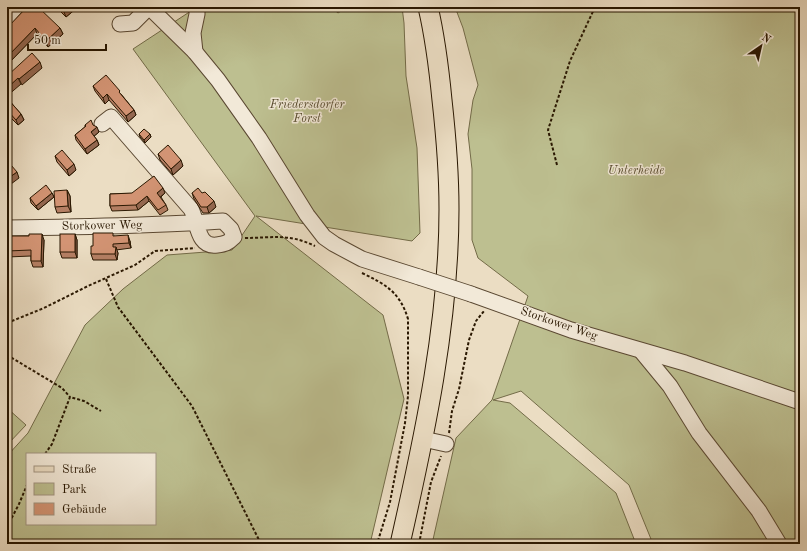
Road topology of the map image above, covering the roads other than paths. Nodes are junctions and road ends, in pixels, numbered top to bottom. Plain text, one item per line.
1 (16, 7) edge
2 (146, 7) edge
3 (149, 7) edge
4 (197, 7) edge
5 (428, 7) edge
6 (7, 16) edge
7 (120, 24) dead end
8 (195, 52) junction
9 (102, 124) dead end
10 (196, 223) junction
11 (7, 228) edge
12 (642, 352) junction
13 (800, 402) edge
14 (423, 439) junction
15 (446, 444) road end
16 (400, 544) edge
17 (779, 544) edge

1 - 6 street
2 - 7 street
3 - 8 street, Storkower Weg
4 - 8 street
5 - 14 main road
8 - 12 street, Storkower Weg, bridge
9 - 10 street
10 - 10 street, Storkower Weg
10 - 11 street, Storkower Weg
12 - 13 street, Storkower Weg
12 - 17 street
14 - 15 street
14 - 16 main road

